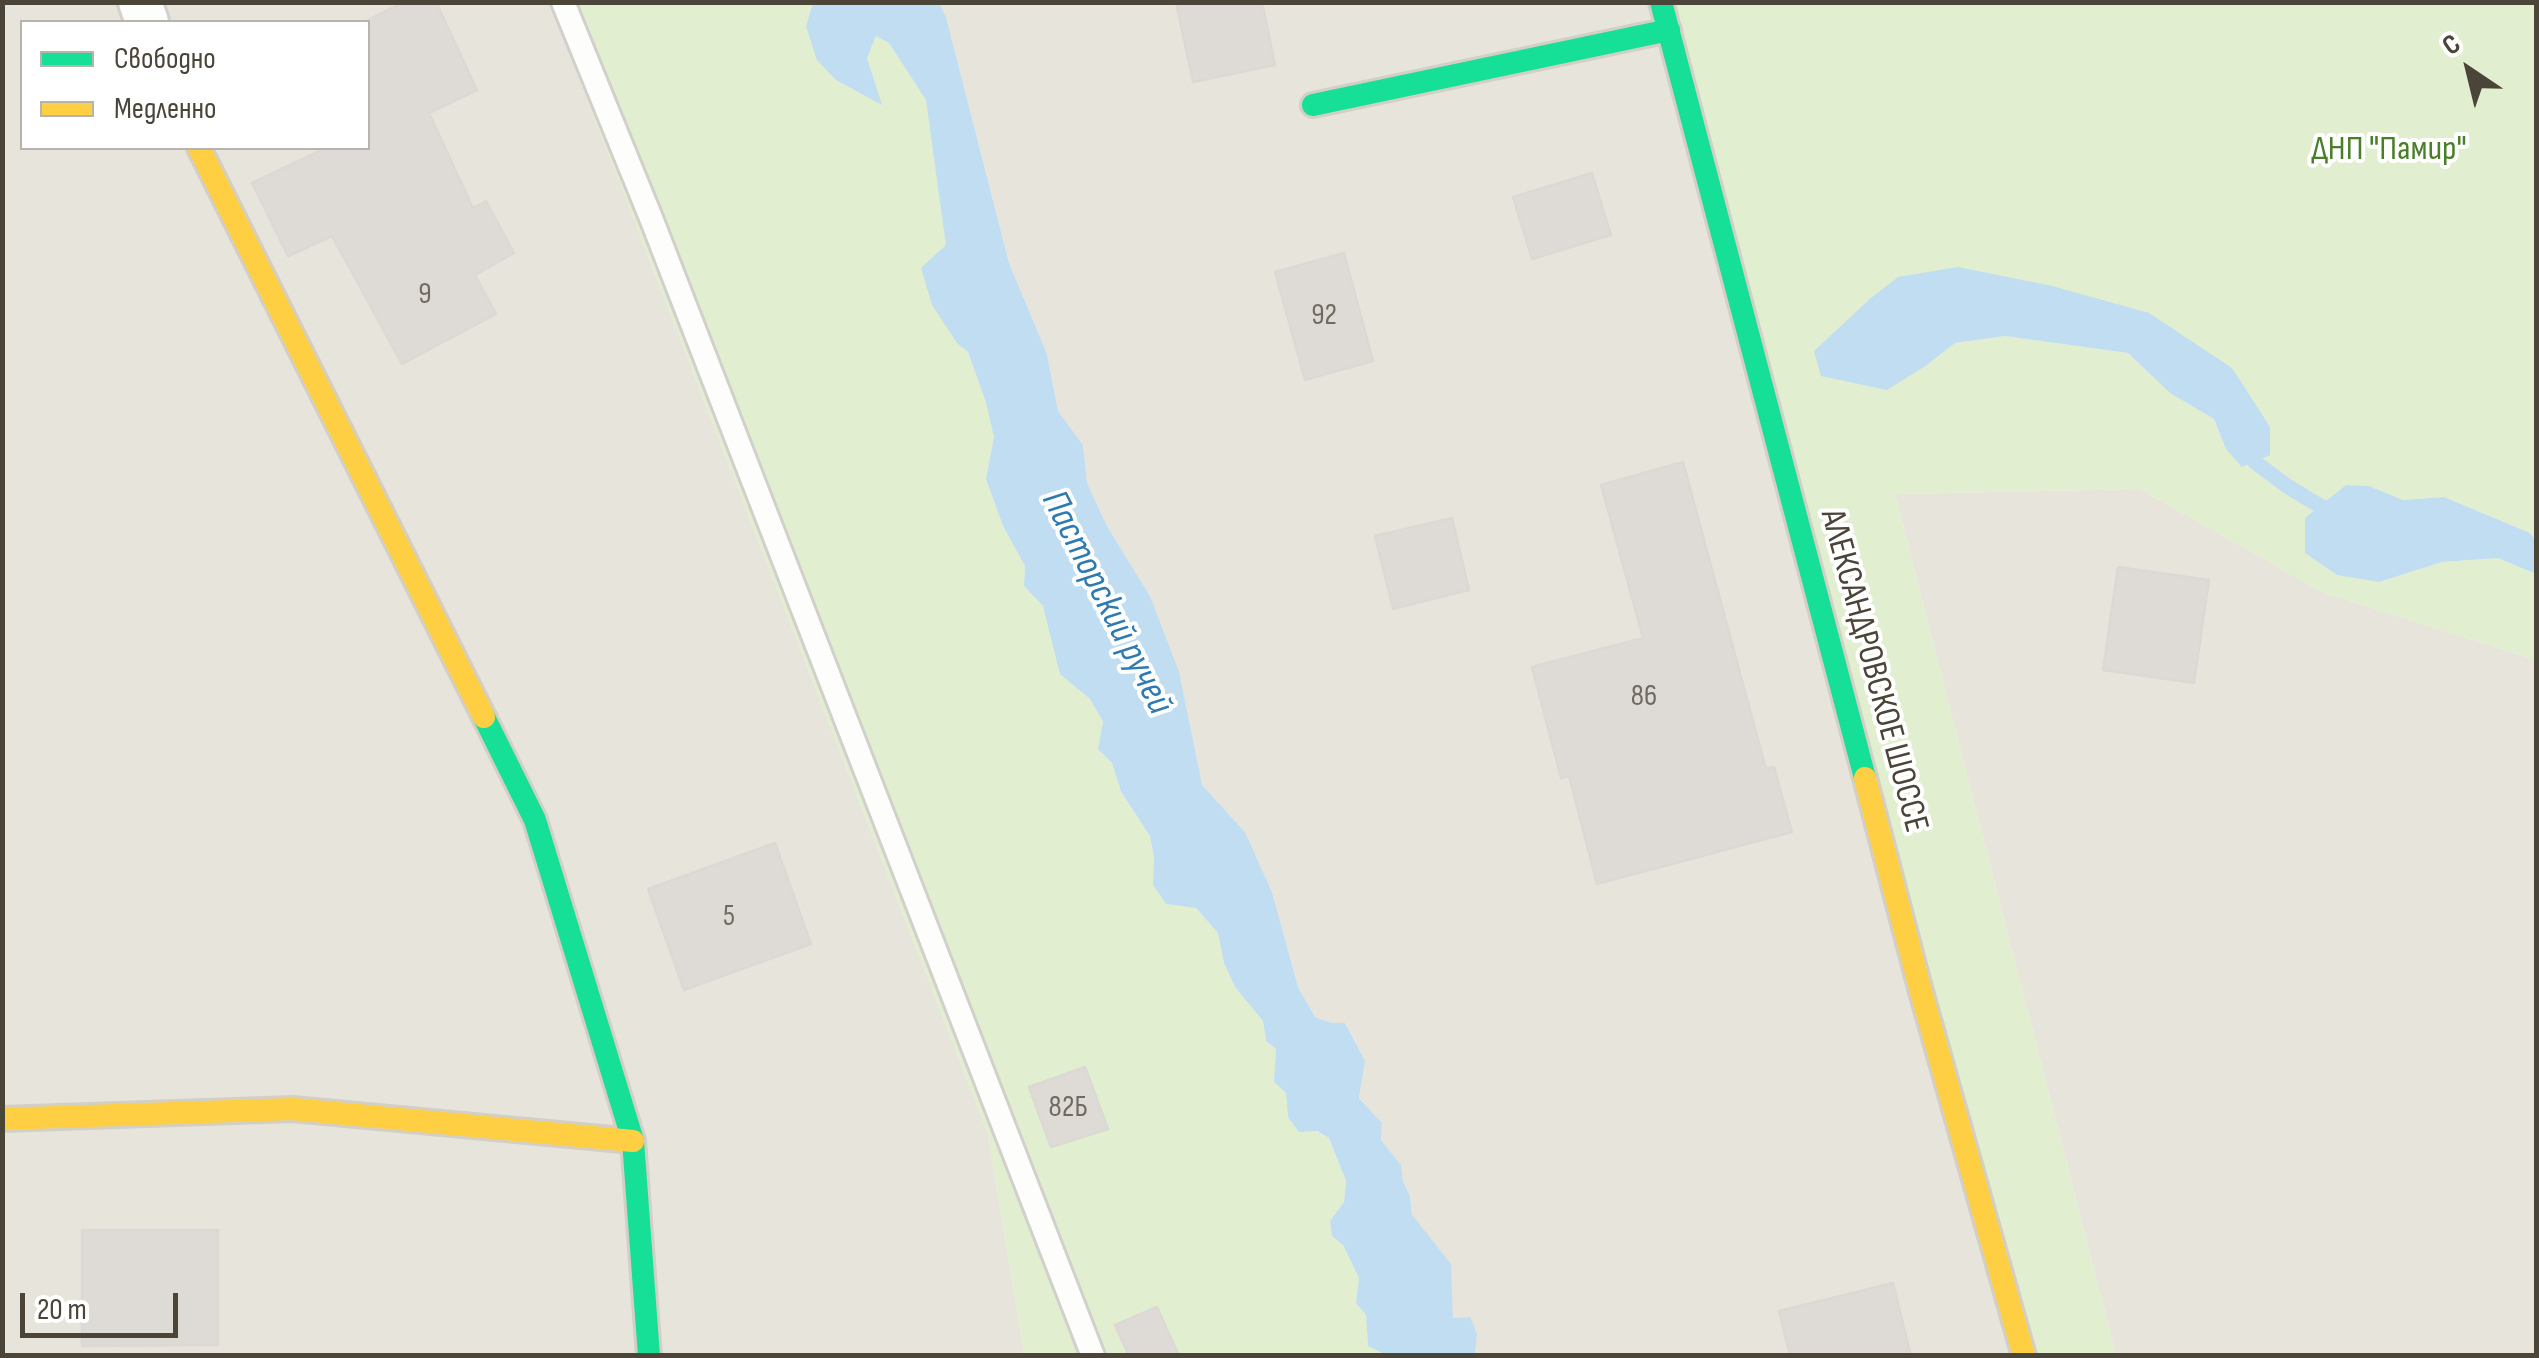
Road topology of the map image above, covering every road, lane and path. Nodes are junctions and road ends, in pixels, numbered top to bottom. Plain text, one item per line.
1 (563, 2) edge
2 (1662, 2) edge
3 (1668, 30) junction
4 (1313, 105) dead end
5 (200, 150) edge
6 (2, 1119) edge
7 (633, 1141) junction
8 (650, 1356) edge
9 (1092, 1356) edge
10 (2024, 1356) edge

1 - 9 lane
2 - 3 street, АЛЕКСАНДРОВСКОЕ ШОССЕ
3 - 4 street
3 - 10 street, АЛЕКСАНДРОВСКОЕ ШОССЕ
5 - 7 street
6 - 7 street
7 - 8 street

